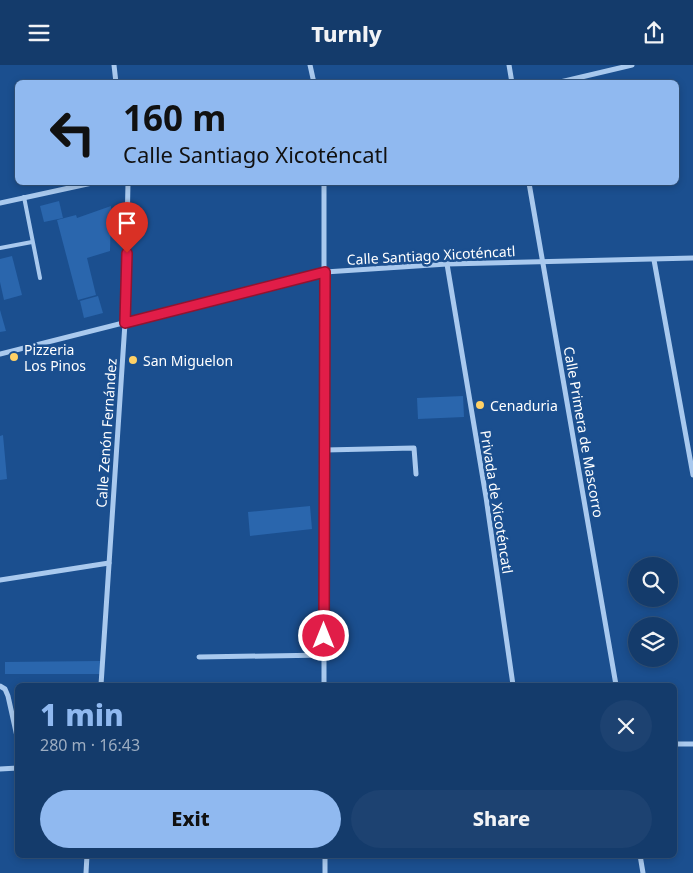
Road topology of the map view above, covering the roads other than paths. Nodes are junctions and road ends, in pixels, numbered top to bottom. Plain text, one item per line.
1 (114, 65) edge
2 (310, 65) edge
3 (508, 65) edge
4 (632, 65) edge
5 (116, 80) edge
6 (313, 80) edge
7 (511, 80) edge
8 (569, 80) edge
9 (82, 185) edge
10 (128, 185) edge
11 (324, 185) edge
12 (529, 185) edge
13 (24, 197) junction
14 (0, 203) edge
15 (32, 241) junction
16 (0, 248) edge
17 (693, 259) edge
18 (654, 260) junction
19 (543, 262) junction
20 (447, 264) junction
21 (325, 272) junction
22 (40, 278) dead end
23 (125, 323) junction
24 (0, 354) edge
25 (325, 450) junction
26 (416, 474) dead end
27 (693, 475) edge
28 (109, 563) junction
29 (0, 580) edge
30 (324, 655) junction
31 (199, 657) dead end
32 (101, 683) edge
33 (324, 683) edge
34 (513, 683) edge
35 (616, 683) edge
36 (0, 686) edge
37 (15, 727) edge
38 (677, 744) edge
39 (693, 744) edge
40 (15, 768) edge
41 (0, 769) edge
42 (87, 858) edge
43 (325, 858) edge
44 (640, 858) edge
45 (86, 873) edge
46 (325, 873) edge
47 (643, 873) edge

1 - 5 street
2 - 6 street
3 - 7 street
4 - 8 street
9 - 13 street
10 - 23 street, Calle Zenón Fernández
11 - 21 street
12 - 19 street, Calle Primera de Mascorro
13 - 14 street
13 - 15 lane
15 - 16 lane
15 - 22 lane
17 - 18 street, Calle Santiago Xicoténcatl
18 - 19 street, Calle Santiago Xicoténcatl
18 - 27 street
19 - 20 street, Calle Santiago Xicoténcatl
19 - 35 street, Calle Primera de Mascorro
20 - 21 street, Calle Santiago Xicoténcatl
20 - 34 street, Privada de Xicoténcatl
21 - 23 street, Calle Santiago Xicoténcatl
21 - 25 street
23 - 24 street, Calle Santiago Xicoténcatl
23 - 28 street, Calle Zenón Fernández
25 - 26 street
25 - 30 street
28 - 29 street
28 - 32 street, Calle Zenón Fernández
30 - 31 street
30 - 33 street
36 - 37 street
38 - 39 street
40 - 41 street
42 - 45 street
43 - 46 street
44 - 47 street

